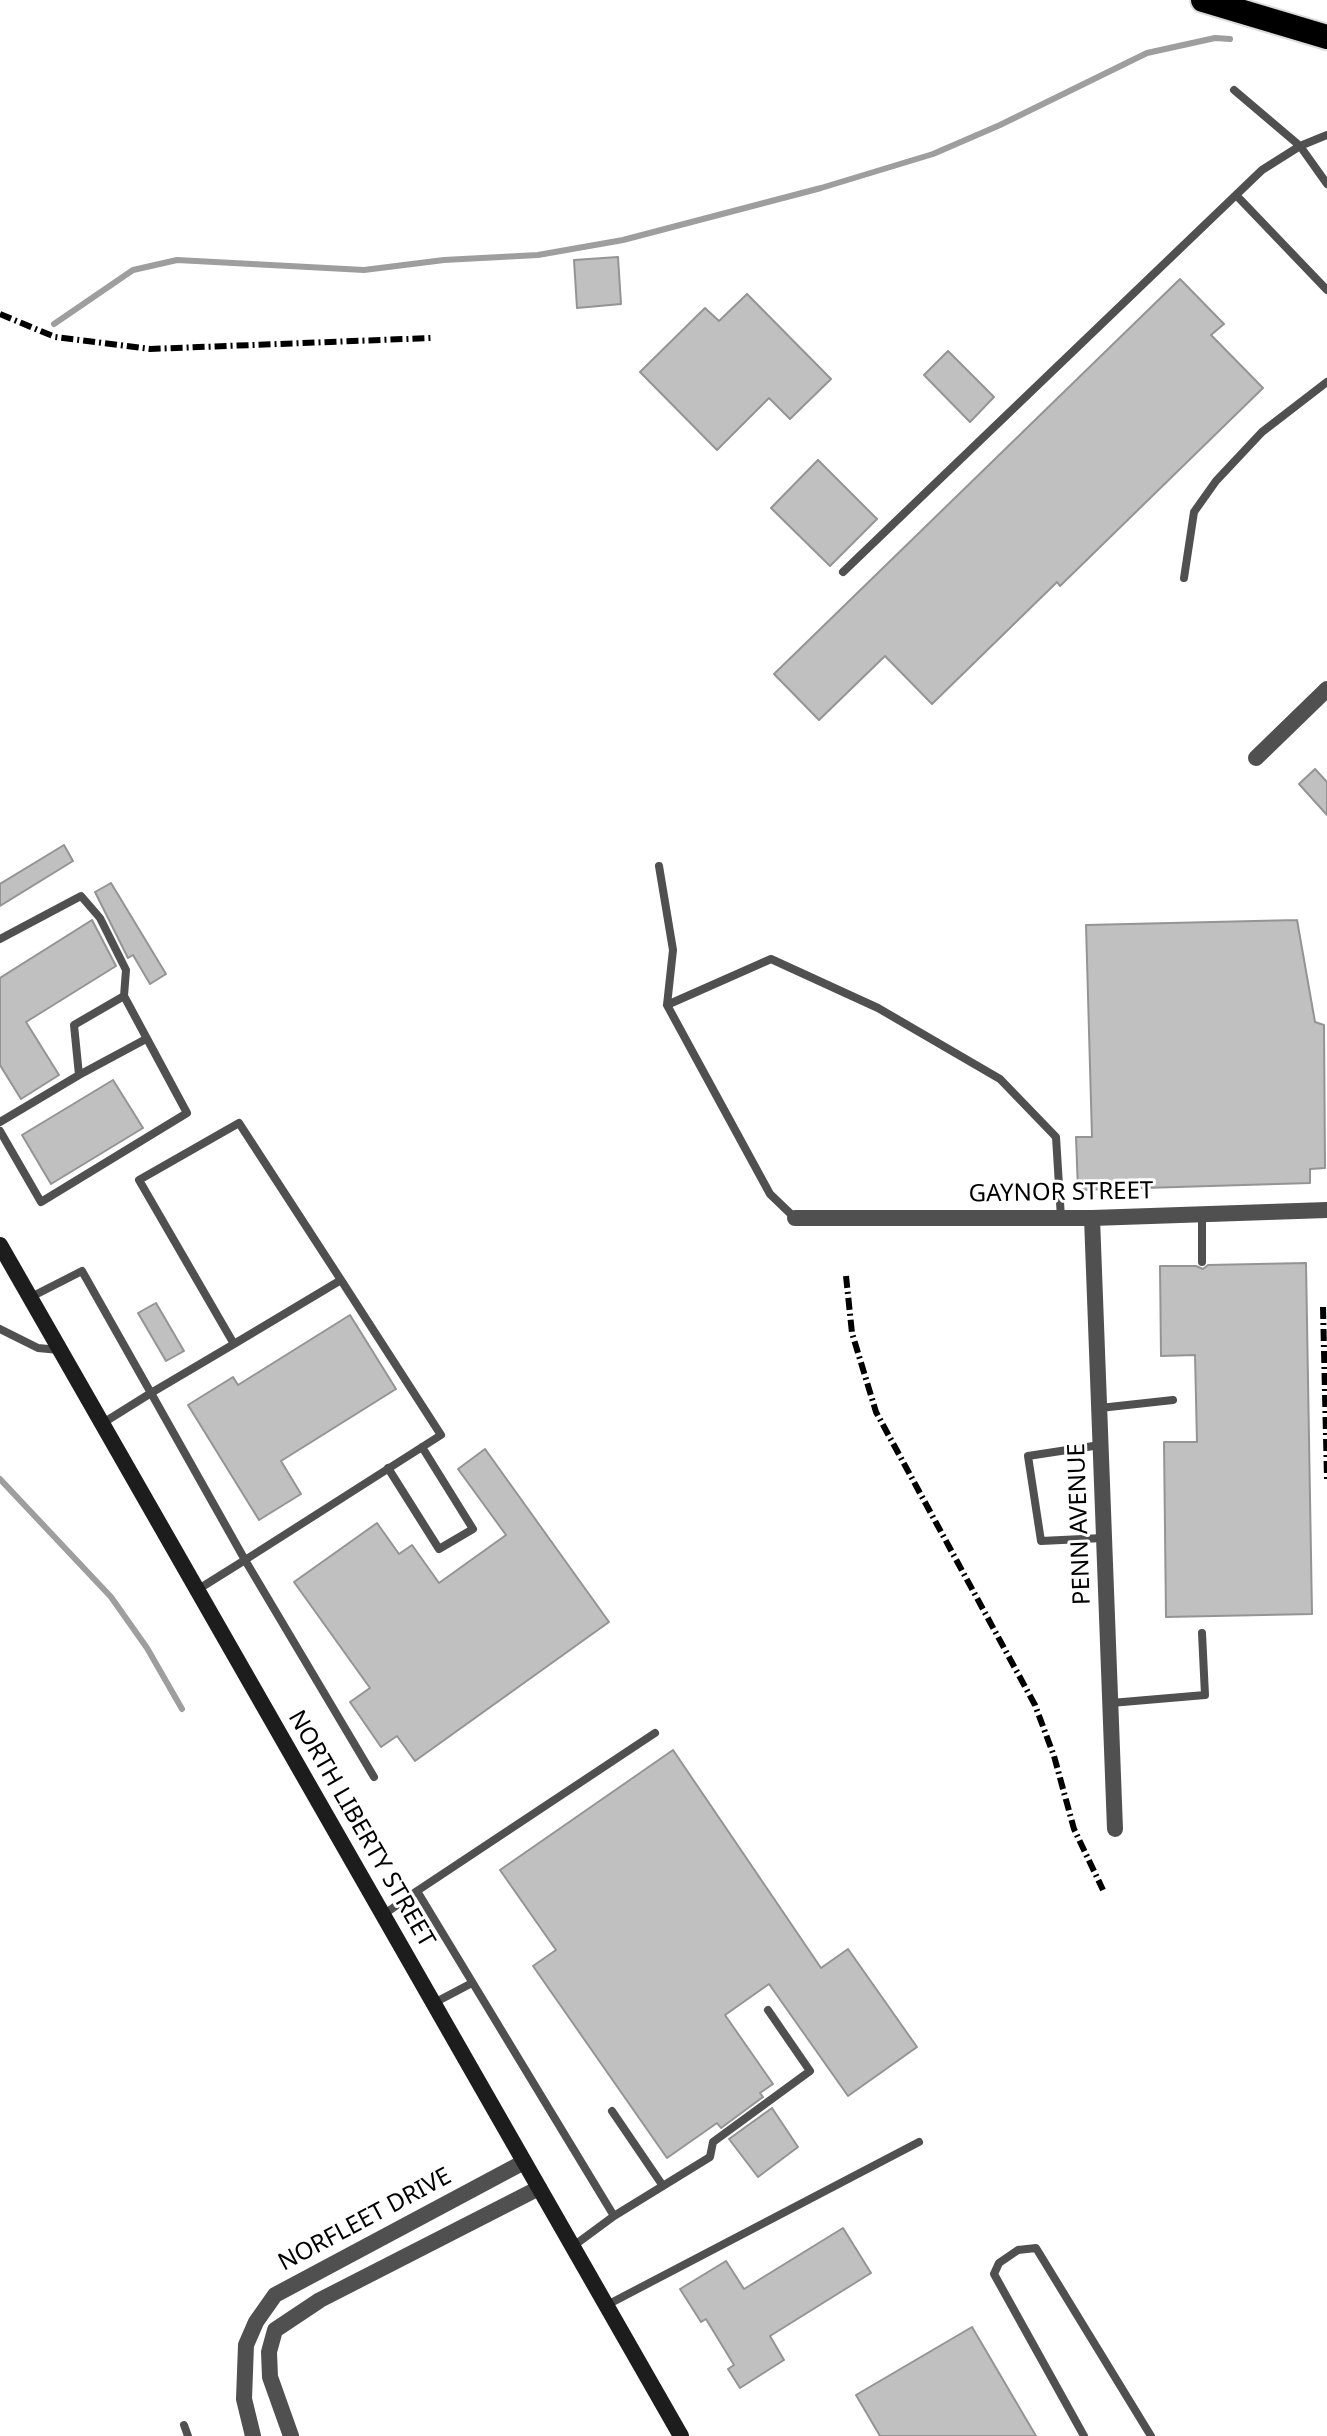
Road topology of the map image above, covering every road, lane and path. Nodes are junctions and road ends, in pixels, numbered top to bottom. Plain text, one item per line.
1 (1203, 0) edge
2 (1327, 37) edge
3 (1234, 90) dead end
4 (1327, 135) edge
5 (1300, 146) junction
6 (1327, 184) edge
7 (1236, 195) junction
8 (1327, 290) edge
9 (1327, 382) edge
10 (843, 572) dead end
11 (1184, 578) dead end
12 (1327, 689) edge
13 (1256, 758) dead end
14 (659, 866) dead end
15 (0, 939) edge
16 (124, 996) junction
17 (667, 1005) junction
18 (146, 1039) junction
19 (79, 1075) junction
20 (0, 1122) edge
21 (0, 1131) edge
22 (1327, 1210) edge
23 (1202, 1214) junction
24 (795, 1218) joint
25 (1061, 1218) junction
26 (1092, 1218) junction
27 (0, 1245) edge
28 (1202, 1262) dead end
29 (341, 1280) junction
30 (31, 1297) junction
31 (0, 1329) edge
32 (234, 1344) junction
33 (60, 1350) junction
34 (151, 1393) junction
35 (1173, 1400) dead end
36 (1099, 1408) junction
37 (101, 1424) junction
38 (1100, 1445) junction
39 (422, 1447) junction
40 (388, 1468) junction
41 (1104, 1538) junction
42 (245, 1560) junction
43 (196, 1590) junction
44 (1202, 1633) dead end
45 (1111, 1703) junction
46 (655, 1733) dead end
47 (374, 1777) dead end
48 (1115, 1829) dead end
49 (417, 1891) junction
50 (383, 1915) junction
51 (472, 1983) junction
52 (433, 2004) junction
53 (768, 2010) dead end
54 (612, 2111) dead end
55 (919, 2142) dead end
56 (524, 2162) junction
57 (663, 2186) junction
58 (539, 2188) junction
59 (425, 2216) junction
60 (614, 2216) junction
61 (439, 2239) junction
62 (572, 2247) junction
63 (285, 2290) junction
64 (606, 2306) junction
65 (298, 2313) junction
66 (184, 2425) dead end
67 (188, 2436) edge
68 (253, 2436) edge
69 (291, 2436) edge
70 (681, 2436) edge
71 (1084, 2436) edge
72 (1151, 2436) edge

1 - 2 highway
3 - 5 lane
4 - 5 lane
5 - 6 lane
5 - 7 lane
7 - 8 lane
7 - 10 lane
9 - 11 lane
12 - 13 street
14 - 17 lane
15 - 16 lane
16 - 18 lane
16 - 19 lane
17 - 24 lane
17 - 25 lane
18 - 19 lane
18 - 21 lane
19 - 20 lane
22 - 23 street, GAYNOR STREET
23 - 26 street, GAYNOR STREET
23 - 28 lane
24 - 25 street, GAYNOR STREET
25 - 26 street, GAYNOR STREET
26 - 36 street, PENN AVENUE
27 - 30 main road, NORTH LIBERTY STREET
29 - 32 lane
29 - 32 lane
29 - 39 lane
30 - 33 main road, NORTH LIBERTY STREET
30 - 34 lane
31 - 33 lane
32 - 34 lane
33 - 37 main road, NORTH LIBERTY STREET
34 - 37 lane
34 - 42 lane
35 - 36 lane
36 - 38 street, PENN AVENUE
37 - 43 main road, NORTH LIBERTY STREET
38 - 41 street, PENN AVENUE
38 - 41 lane
39 - 40 lane
39 - 40 lane
40 - 42 lane
41 - 45 street, PENN AVENUE
42 - 43 lane
42 - 47 lane
43 - 50 main road, NORTH LIBERTY STREET
44 - 45 lane
45 - 48 street, PENN AVENUE
46 - 49 lane
49 - 50 lane
49 - 51 lane
50 - 52 main road, NORTH LIBERTY STREET
51 - 52 lane
51 - 60 lane
52 - 56 main road, NORTH LIBERTY STREET
53 - 57 lane
54 - 57 lane
55 - 64 lane
56 - 58 main road, NORTH LIBERTY STREET
56 - 59 street, NORFLEET DRIVE
57 - 60 lane
58 - 61 street, NORFLEET DRIVE
58 - 62 main road, NORTH LIBERTY STREET
59 - 61 street
59 - 63 street, NORFLEET DRIVE
60 - 62 lane
61 - 65 street, NORFLEET DRIVE
62 - 64 main road, NORTH LIBERTY STREET
63 - 65 street
63 - 68 street, NORFLEET DRIVE
64 - 70 main road, NORTH LIBERTY STREET
65 - 69 street, NORFLEET DRIVE
66 - 67 lane
71 - 72 lane

